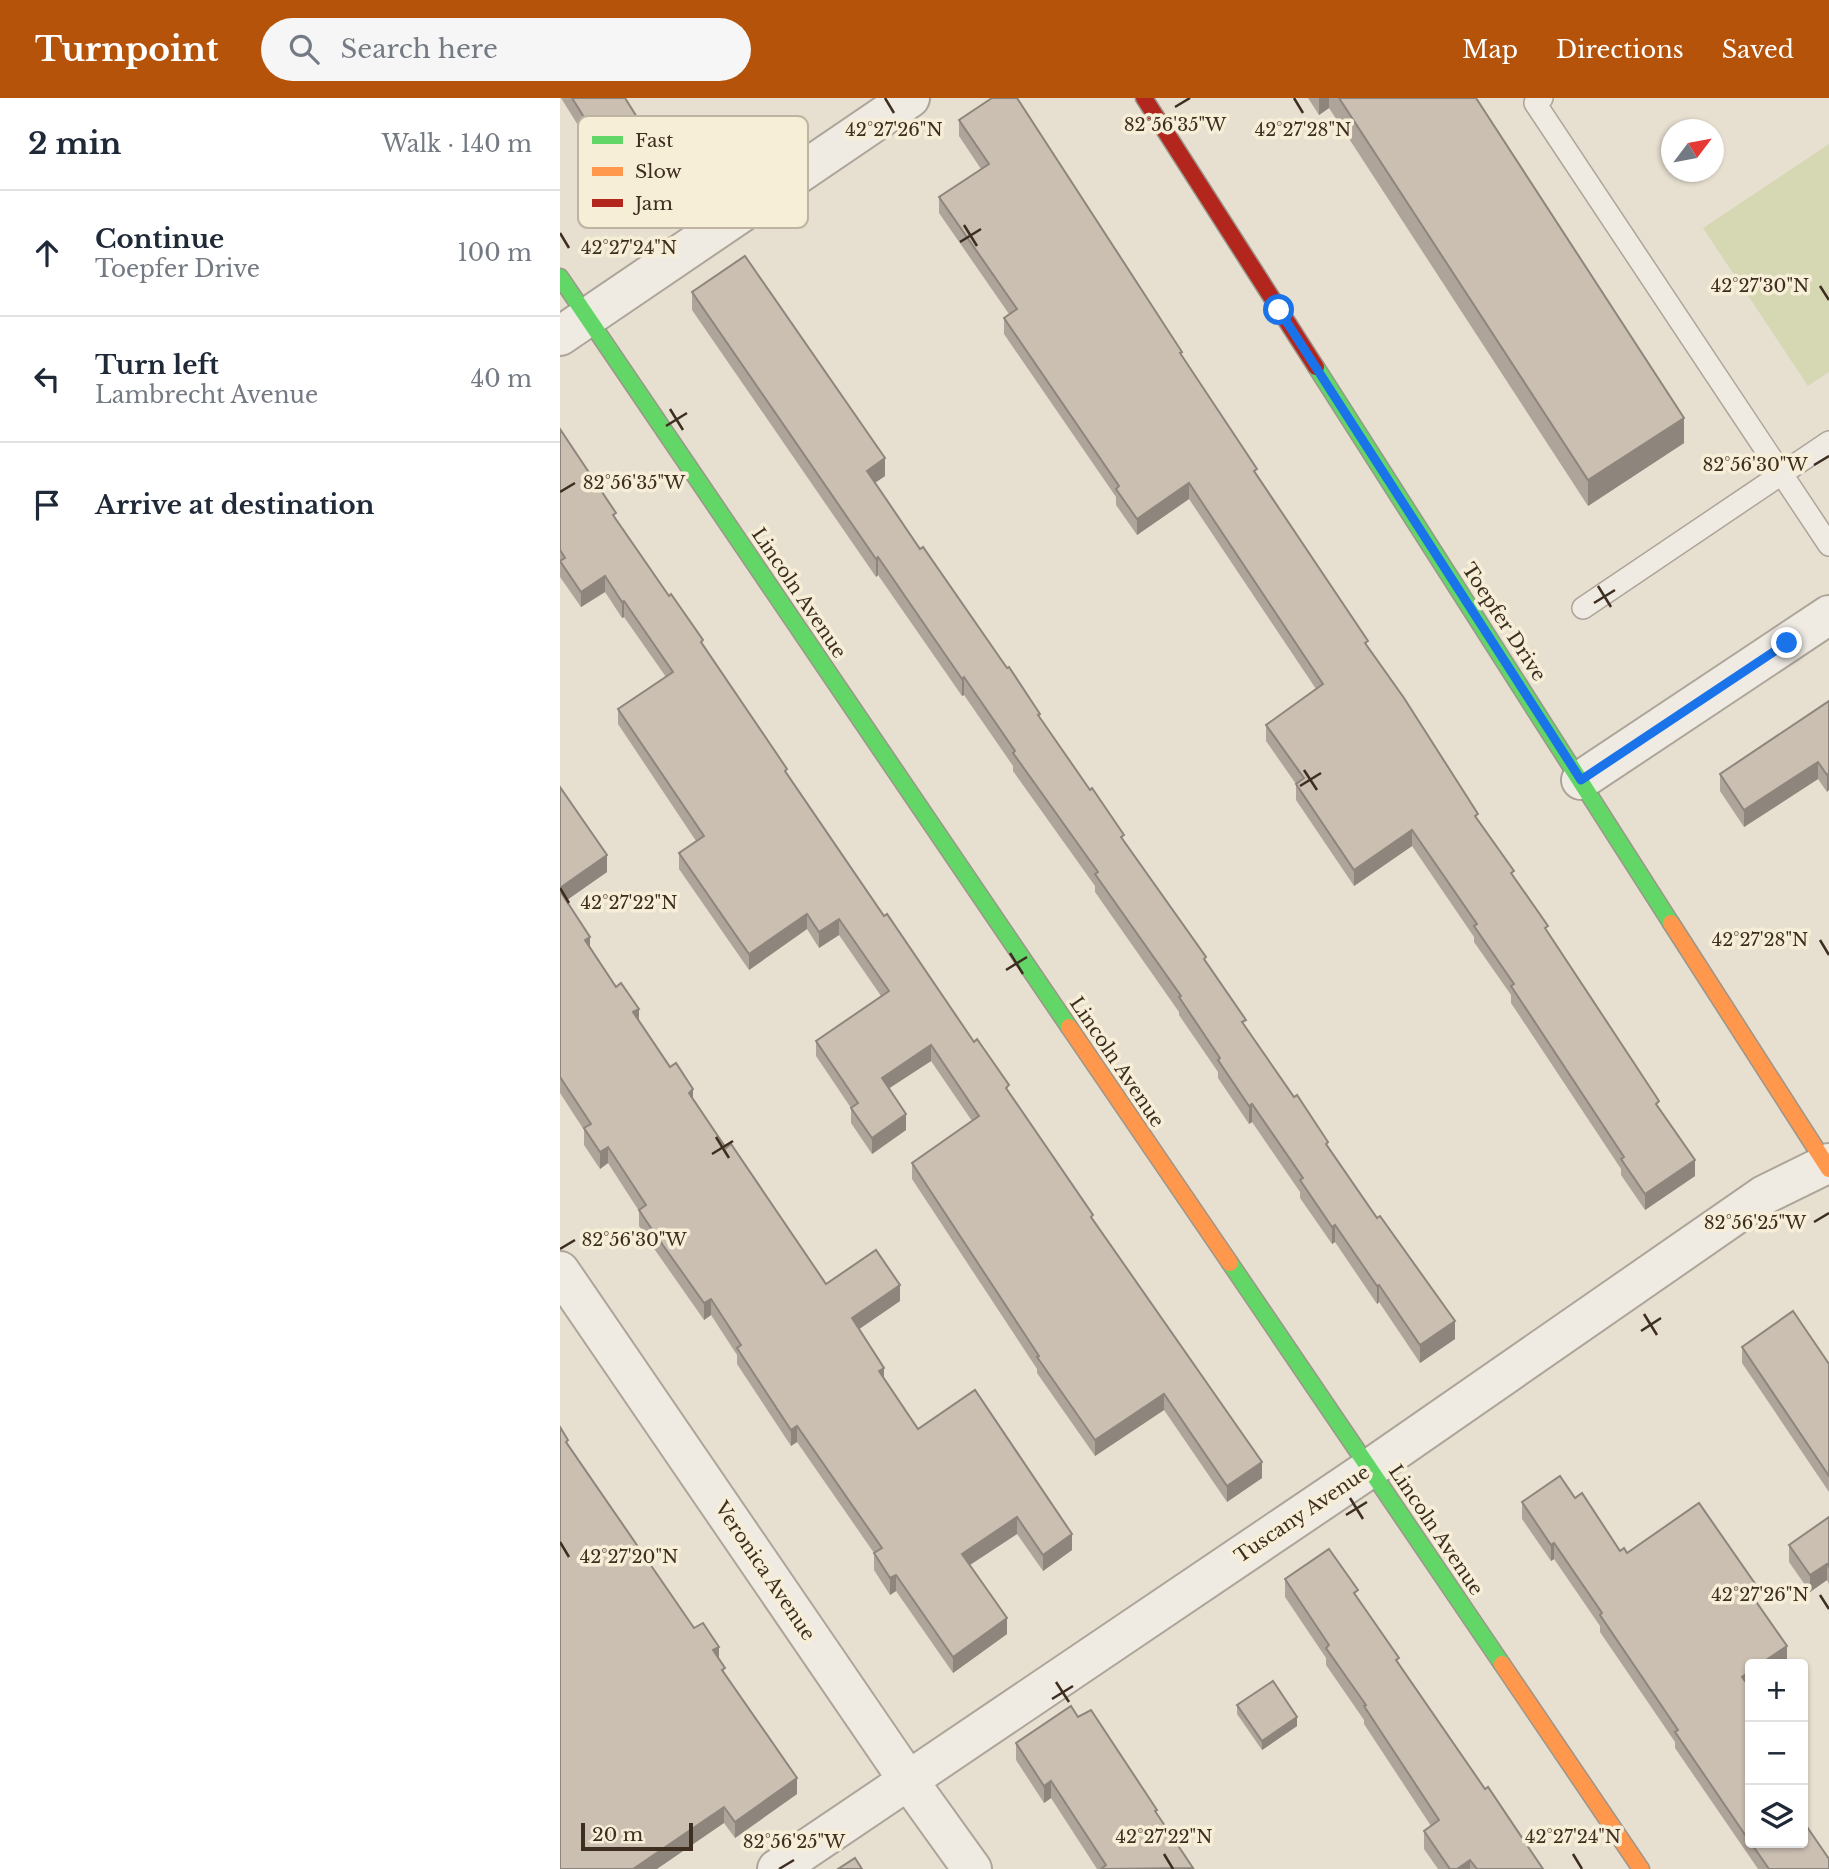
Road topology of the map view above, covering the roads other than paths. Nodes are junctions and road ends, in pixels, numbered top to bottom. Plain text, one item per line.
1 (910, 98) edge
2 (1144, 98) edge
3 (1542, 98) edge
4 (808, 167) edge
5 (719, 228) edge
6 (560, 276) edge
7 (573, 327) edge
8 (1829, 442) edge
9 (1782, 474) junction
10 (1829, 545) edge
11 (1583, 608) dead end
12 (1829, 615) edge
13 (1581, 780) junction
14 (1828, 1165) edge
15 (560, 1271) edge
16 (1369, 1469) junction
17 (908, 1780) junction
18 (777, 1869) edge
19 (972, 1869) edge
20 (1641, 1869) edge

1 - 4 street
2 - 13 street, Toepfer Drive
3 - 9 lane
5 - 7 street
6 - 7 street, Lincoln Avenue
7 - 16 street, Lincoln Avenue
8 - 9 lane
9 - 10 lane
9 - 11 lane
12 - 13 street
13 - 14 street, Toepfer Drive
14 - 16 street, Tuscany Avenue
15 - 17 street, Veronica Avenue
16 - 17 street, Tuscany Avenue
16 - 20 street, Lincoln Avenue
17 - 18 street, Tuscany Avenue
17 - 19 street, Veronica Avenue

